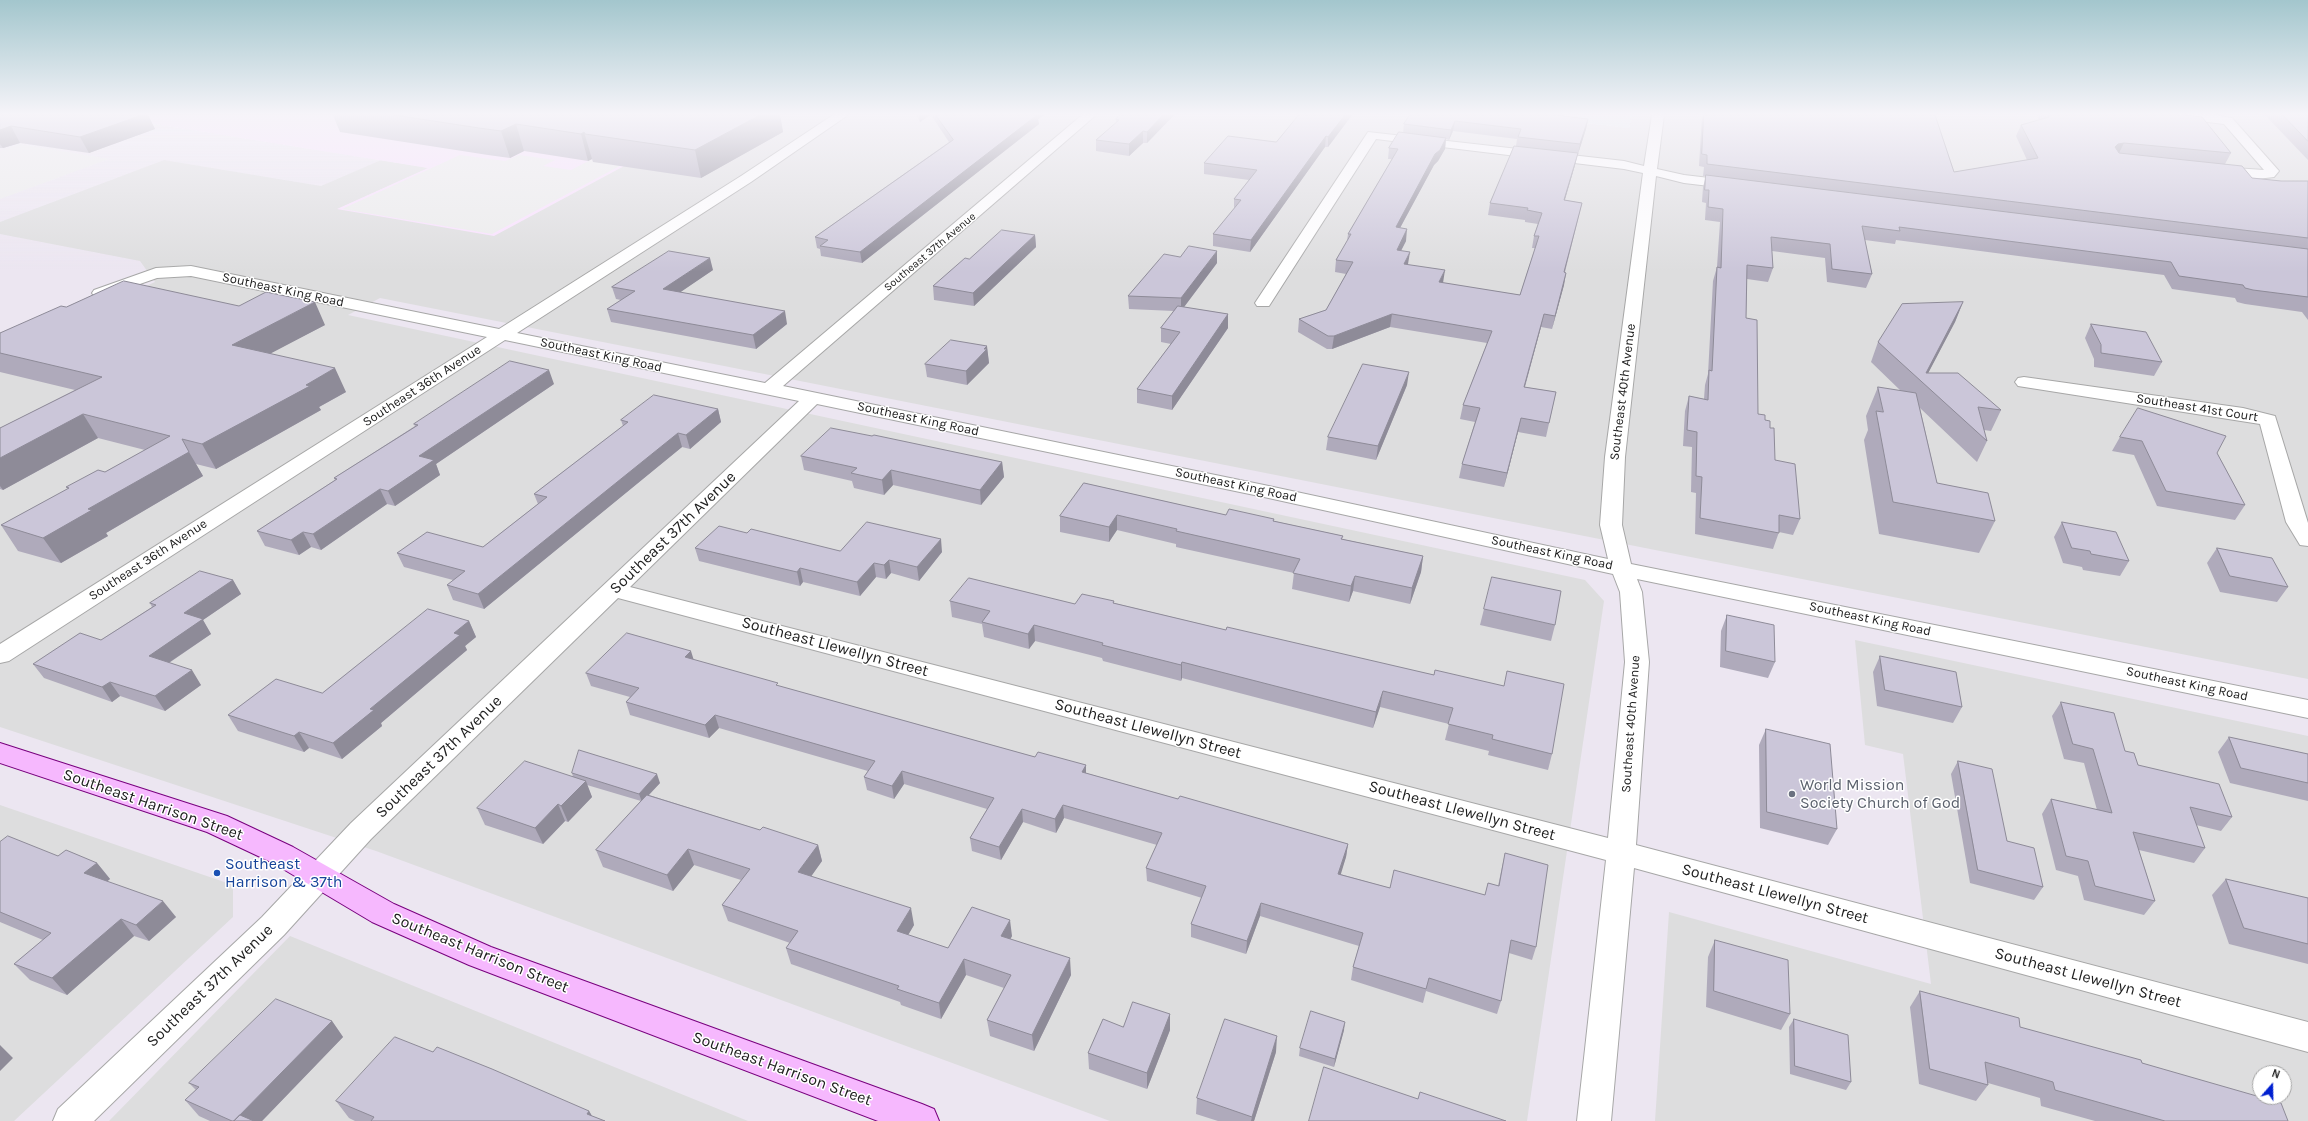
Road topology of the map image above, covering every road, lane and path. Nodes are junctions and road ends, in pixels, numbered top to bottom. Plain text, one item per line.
1 (762, 167) edge
2 (1030, 167) edge
3 (1351, 167) edge
4 (1634, 167) edge
5 (1651, 167) edge
6 (2269, 167) edge
7 (2209, 170) edge
8 (1650, 171) junction
9 (1750, 188) edge
10 (85, 299) edge
11 (1263, 303) dead end
12 (502, 334) junction
13 (2024, 382) dead end
14 (769, 389) junction
15 (814, 398) junction
16 (2308, 540) edge
17 (1623, 569) junction
18 (614, 590) junction
19 (0, 655) edge
20 (2308, 709) edge
21 (0, 753) edge
22 (1621, 853) junction
23 (320, 876) junction
24 (2308, 1037) edge
25 (70, 1121) edge
26 (922, 1121) edge
27 (1594, 1121) edge

1 - 12 street, Southeast 36th Avenue
2 - 14 street, Southeast 37th Avenue
3 - 11 street
4 - 8 street
5 - 8 street, Southeast 40th Avenue
6 - 7 street
8 - 9 street
8 - 17 street, Southeast 40th Avenue
10 - 12 street, Southeast King Road
12 - 14 street, Southeast King Road
12 - 19 street, Southeast 36th Avenue
13 - 16 street, Southeast 41st Court
14 - 15 street, Southeast King Road
15 - 17 street, Southeast King Road
15 - 18 street, Southeast 37th Avenue
17 - 20 street, Southeast King Road
17 - 22 street, Southeast 40th Avenue
18 - 22 street, Southeast Llewellyn Street
18 - 23 street, Southeast 37th Avenue
21 - 23 main road, Southeast Harrison Street
22 - 24 street, Southeast Llewellyn Street
22 - 27 street, Southeast 40th Avenue
23 - 25 street, Southeast 37th Avenue
23 - 26 main road, Southeast Harrison Street

